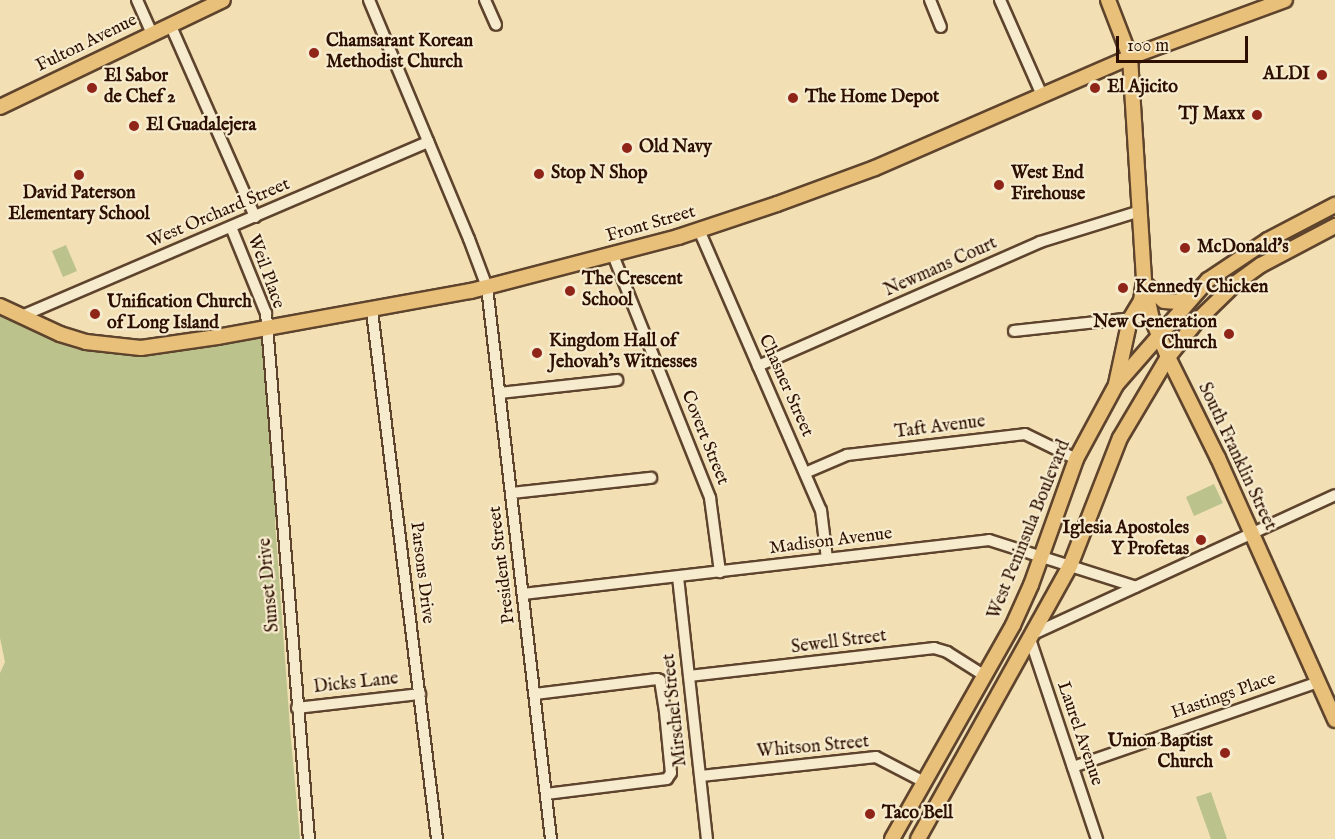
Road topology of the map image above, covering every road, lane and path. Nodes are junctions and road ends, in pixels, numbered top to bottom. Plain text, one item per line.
1 (137, 0) edge
2 (223, 0) edge
3 (369, 0) edge
4 (485, 0) edge
5 (930, 0) edge
6 (1000, 0) edge
7 (1108, 0) edge
8 (1285, 0) edge
9 (170, 24) junction
10 (496, 25) dead end
11 (941, 27) dead end
12 (152, 33) junction
13 (1130, 57) junction
14 (1041, 93) junction
15 (0, 107) edge
16 (428, 142) junction
17 (1335, 205) edge
18 (1140, 211) junction
19 (255, 217) junction
20 (1335, 226) edge
21 (231, 227) junction
22 (699, 230) junction
23 (613, 255) junction
24 (1208, 280) junction
25 (1144, 282) junction
26 (487, 287) junction
27 (0, 306) edge
28 (372, 310) junction
29 (22, 316) junction
30 (1151, 316) junction
31 (1130, 319) junction
32 (266, 329) junction
33 (1014, 331) dead end
34 (1158, 335) junction
35 (1168, 357) junction
36 (758, 366) junction
37 (617, 380) dead end
38 (1116, 385) junction
39 (500, 393) junction
40 (1076, 459) junction
41 (805, 473) junction
42 (651, 478) dead end
43 (512, 493) junction
44 (1335, 495) edge
45 (1252, 533) junction
46 (1042, 557) junction
47 (827, 559) junction
48 (1070, 566) junction
49 (720, 572) junction
50 (678, 577) junction
51 (1136, 587) junction
52 (523, 594) junction
53 (1031, 637) junction
54 (689, 676) junction
55 (985, 676) junction
56 (1318, 682) junction
57 (420, 694) junction
58 (535, 694) junction
59 (297, 708) junction
60 (1335, 720) edge
61 (1073, 767) junction
62 (701, 777) junction
63 (924, 782) junction
64 (546, 794) junction
65 (309, 839) edge
66 (437, 839) edge
67 (551, 839) edge
68 (707, 839) edge
69 (892, 839) edge
70 (918, 839) edge
71 (1097, 839) edge

1 - 12 street
2 - 9 main road, Fulton Avenue
3 - 16 street, President Street
4 - 10 street
5 - 11 street
6 - 14 street
7 - 13 main road, South Franklin Street
8 - 13 main road, Front Street
9 - 12 main road, Fulton Avenue
9 - 19 street
12 - 15 main road, Fulton Avenue
13 - 14 main road, Front Street
13 - 18 main road, South Franklin Street
14 - 22 main road, Front Street
16 - 19 street, West Orchard Street
16 - 26 street, President Street
17 - 24 main road
18 - 25 main road, South Franklin Street
18 - 36 street, Newmans Court
19 - 21 street, West Orchard Street
20 - 35 main road
21 - 29 street, West Orchard Street
21 - 32 street, Weil Place
22 - 23 main road, Front Street
22 - 36 street, Chasner Street
23 - 26 main road, Front Street
23 - 49 street, Covert Street
24 - 25 main road
24 - 34 main road, West Peninsula Boulevard
25 - 30 main road, South Franklin Street
25 - 31 main road
26 - 28 main road, Front Street
26 - 39 street, President Street
27 - 29 main road, Front Street
28 - 32 main road, Front Street
28 - 57 street, Parsons Drive
29 - 32 main road, Front Street
30 - 31 street
30 - 34 main road, South Franklin Street
31 - 33 street
31 - 38 main road
32 - 59 street, Sunset Drive
34 - 35 main road, South Franklin Street
34 - 38 main road, West Peninsula Boulevard
35 - 45 main road, South Franklin Street
35 - 48 main road
36 - 41 street, Chasner Street
37 - 39 street
38 - 40 main road, West Peninsula Boulevard
39 - 43 street, President Street
40 - 41 street, Taft Avenue
40 - 46 main road, West Peninsula Boulevard
41 - 47 street, Chasner Street
42 - 43 street
43 - 52 street, President Street
44 - 45 street
45 - 51 street
45 - 56 main road, South Franklin Street
46 - 47 street, Madison Avenue
46 - 48 street, Madison Avenue
46 - 55 main road, West Peninsula Boulevard
47 - 49 street, Madison Avenue
48 - 51 street, Madison Avenue
48 - 53 main road
49 - 50 street, Madison Avenue
50 - 52 street, Madison Avenue
50 - 54 street, Mirschel Street
51 - 53 street
52 - 58 street, President Street
53 - 61 street, Laurel Avenue
53 - 70 main road
54 - 55 street, Sewell Street
54 - 62 street, Mirschel Street
55 - 63 main road, West Peninsula Boulevard
56 - 60 main road, South Franklin Street
56 - 61 street, Hastings Place
57 - 59 street, Dicks Lane
57 - 66 street, Parsons Drive
58 - 64 street, President Street
58 - 64 street
59 - 65 street, Sunset Drive
61 - 71 street, Laurel Avenue
62 - 63 street, Whitson Street
62 - 68 street, Mirschel Street
63 - 69 main road, West Peninsula Boulevard
64 - 67 street, President Street

